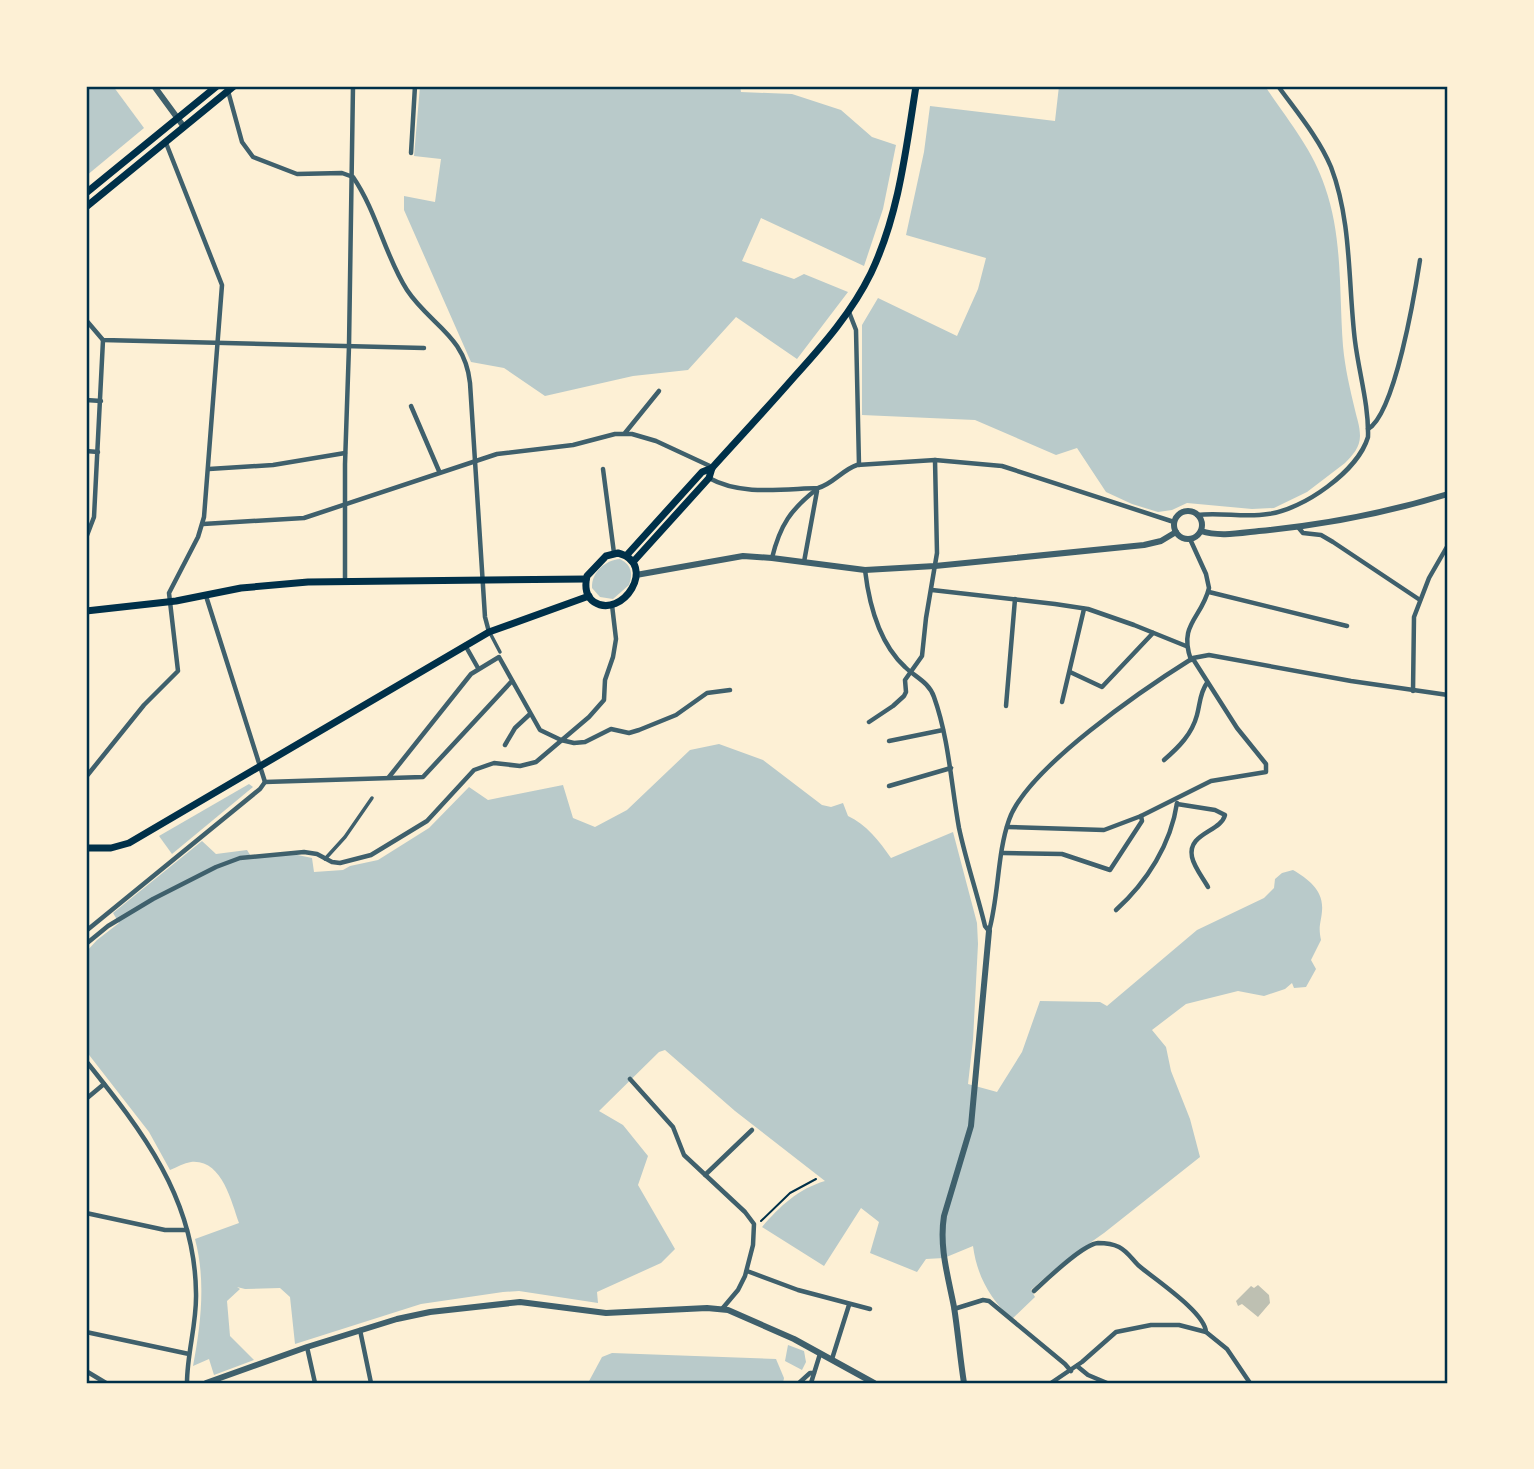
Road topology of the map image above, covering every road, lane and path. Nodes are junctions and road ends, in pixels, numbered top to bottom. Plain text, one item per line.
1 (154, 86) edge
2 (217, 86) edge
3 (353, 86) edge
4 (415, 86) edge
5 (916, 86) edge
6 (1278, 86) edge
7 (231, 88) edge
8 (178, 119) junction
9 (184, 127) junction
10 (166, 142) junction
11 (411, 153) dead end
12 (351, 176) junction
13 (86, 193) edge
14 (86, 207) edge
15 (1420, 260) dead end
16 (849, 312) junction
17 (86, 320) edge
18 (103, 340) junction
19 (219, 343) junction
20 (349, 346) junction
21 (424, 348) dead end
22 (659, 391) dead end
23 (86, 400) edge
24 (101, 401) junction
25 (411, 406) dead end
26 (1368, 429) junction
27 (624, 434) junction
28 (86, 451) edge
29 (98, 452) junction
30 (345, 453) junction
31 (476, 460) junction
32 (934, 460) junction
33 (859, 465) junction
34 (712, 468) junction
35 (209, 469) junction
36 (603, 469) dead end
37 (439, 471) junction
38 (709, 478) junction
39 (818, 488) junction
40 (1448, 494) edge
41 (346, 504) junction
42 (1197, 515) junction
43 (1174, 522) junction
44 (203, 524) junction
45 (1298, 527) junction
46 (1201, 531) junction
47 (1176, 532) junction
48 (86, 538) edge
49 (1189, 539) junction
50 (1448, 545) edge
51 (614, 553) junction
52 (626, 556) junction
53 (772, 558) junction
54 (633, 562) junction
55 (804, 562) junction
56 (935, 566) junction
57 (864, 570) junction
58 (636, 575) junction
59 (586, 579) junction
60 (484, 580) junction
61 (345, 581) junction
62 (932, 590) junction
63 (1209, 592) junction
64 (205, 595) junction
65 (589, 596) junction
66 (1015, 599) junction
67 (1420, 600) junction
68 (170, 602) junction
69 (612, 605) junction
70 (1084, 609) junction
71 (86, 611) edge
72 (1347, 626) dead end
73 (489, 632) junction
74 (1153, 633) junction
75 (465, 645) junction
76 (1186, 646) junction
77 (500, 652) dead end
78 (1192, 659) junction
79 (478, 668) junction
80 (911, 672) junction
81 (1070, 672) junction
82 (512, 681) junction
83 (1208, 683) junction
84 (730, 690) dead end
85 (1413, 691) junction
86 (1448, 695) edge
87 (1062, 702) dead end
88 (1006, 706) dead end
89 (530, 714) junction
90 (869, 722) dead end
91 (943, 730) junction
92 (561, 740) junction
93 (889, 741) dead end
94 (505, 745) dead end
95 (1164, 760) dead end
96 (261, 766) junction
97 (951, 768) junction
98 (86, 777) edge
99 (388, 778) junction
100 (265, 782) junction
101 (889, 786) dead end
102 (1178, 797) junction
103 (372, 798) dead end
104 (1177, 804) junction
105 (1141, 816) junction
106 (1007, 827) junction
107 (86, 848) edge
108 (1003, 853) junction
109 (326, 859) junction
110 (1208, 887) dead end
111 (1116, 910) dead end
112 (86, 931) edge
113 (989, 931) junction
114 (86, 944) edge
115 (86, 1060) edge
116 (630, 1079) dead end
117 (104, 1084) junction
118 (86, 1099) edge
119 (752, 1130) dead end
120 (705, 1175) junction
121 (816, 1179) dead end
122 (86, 1213) edge
123 (755, 1226) junction
124 (187, 1230) junction
125 (747, 1271) junction
126 (1034, 1291) dead end
127 (849, 1305) junction
128 (722, 1308) junction
129 (870, 1309) dead end
130 (954, 1309) junction
131 (360, 1329) junction
132 (86, 1332) edge
133 (1206, 1332) junction
134 (307, 1347) junction
135 (820, 1353) junction
136 (189, 1354) junction
137 (832, 1359) junction
138 (1077, 1366) junction
139 (86, 1371) edge
140 (1070, 1371) junction
141 (814, 1373) junction
142 (222, 1381) edge
143 (106, 1383) edge
144 (187, 1383) edge
145 (206, 1383) edge
146 (315, 1383) edge
147 (371, 1383) edge
148 (799, 1383) edge
149 (811, 1383) edge
150 (874, 1383) edge
151 (964, 1383) edge
152 (1051, 1383) edge
153 (1107, 1383) edge
154 (1250, 1383) edge

1 - 8 street
2 - 8 main road
3 - 12 street
4 - 11 street
5 - 16 main road
6 - 26 street
7 - 9 main road
7 - 12 street
8 - 9 street
8 - 13 main road
9 - 10 main road
10 - 14 main road
10 - 19 street
12 - 20 street
12 - 31 street
15 - 26 street
16 - 33 street
16 - 34 main road
17 - 18 street
18 - 19 street
18 - 24 street
19 - 20 street
19 - 35 street
20 - 21 street
20 - 30 street
22 - 27 street
23 - 24 street
24 - 29 street
25 - 37 street
26 - 42 street
27 - 31 street
27 - 34 street
28 - 29 street
29 - 48 street
30 - 35 street
30 - 41 street
31 - 37 street
31 - 60 street
32 - 33 street
32 - 43 street
32 - 56 street
33 - 39 street
34 - 38 main road
34 - 52 main road
35 - 44 street
36 - 51 street
37 - 41 street
38 - 39 street
38 - 54 main road
39 - 53 street
39 - 55 street
40 - 45 street
41 - 44 street
41 - 61 street
42 - 43 street
42 - 46 street
43 - 47 street
44 - 68 street
45 - 46 street
45 - 67 street
46 - 49 street
47 - 49 street
47 - 56 street
49 - 63 street
50 - 67 street
51 - 52 main road
51 - 59 main road
52 - 54 main road
53 - 55 street
53 - 58 street
54 - 58 main road
55 - 57 street
56 - 57 street
56 - 62 street
57 - 80 street
58 - 69 main road
59 - 60 main road
59 - 65 main road
60 - 61 main road
60 - 73 street
61 - 64 main road
62 - 66 street
62 - 80 street
63 - 72 street
63 - 76 street
64 - 68 main road
64 - 96 street
65 - 69 main road
65 - 73 main road
66 - 70 street
66 - 88 street
67 - 85 street
68 - 71 main road
68 - 98 street
69 - 92 street
70 - 74 street
70 - 81 street
73 - 75 main road
73 - 77 street
74 - 76 street
74 - 81 street
75 - 79 street
75 - 96 main road
76 - 78 street
78 - 83 street
78 - 85 street
78 - 106 street
79 - 82 street
79 - 99 street
80 - 90 street
80 - 91 street
81 - 87 street
82 - 89 street
82 - 99 street
83 - 95 street
83 - 102 street
84 - 92 street
85 - 86 street
89 - 92 street
89 - 94 street
91 - 93 street
91 - 97 street
92 - 109 street
96 - 100 street
96 - 107 main road
97 - 101 street
97 - 113 street
99 - 100 street
100 - 112 street
102 - 104 street
102 - 105 street
103 - 109 street
104 - 110 street
104 - 111 street
105 - 106 street
105 - 108 street
106 - 108 street
108 - 113 street
109 - 114 street
113 - 130 street
115 - 117 street
116 - 120 street
117 - 118 street
117 - 124 street
119 - 120 street
120 - 123 street
121 - 123 path
122 - 124 street
123 - 125 street
124 - 136 street
125 - 127 street
125 - 128 street
126 - 133 street
127 - 129 street
127 - 137 street
128 - 131 street
128 - 135 street
130 - 140 street
130 - 151 street
131 - 134 street
131 - 147 street
132 - 136 street
133 - 138 street
133 - 154 street
134 - 142 street
134 - 146 street
135 - 137 street
135 - 141 street
136 - 144 street
137 - 150 street
138 - 140 street
138 - 153 street
139 - 143 street
140 - 152 street
141 - 148 street
141 - 149 street
142 - 145 street

